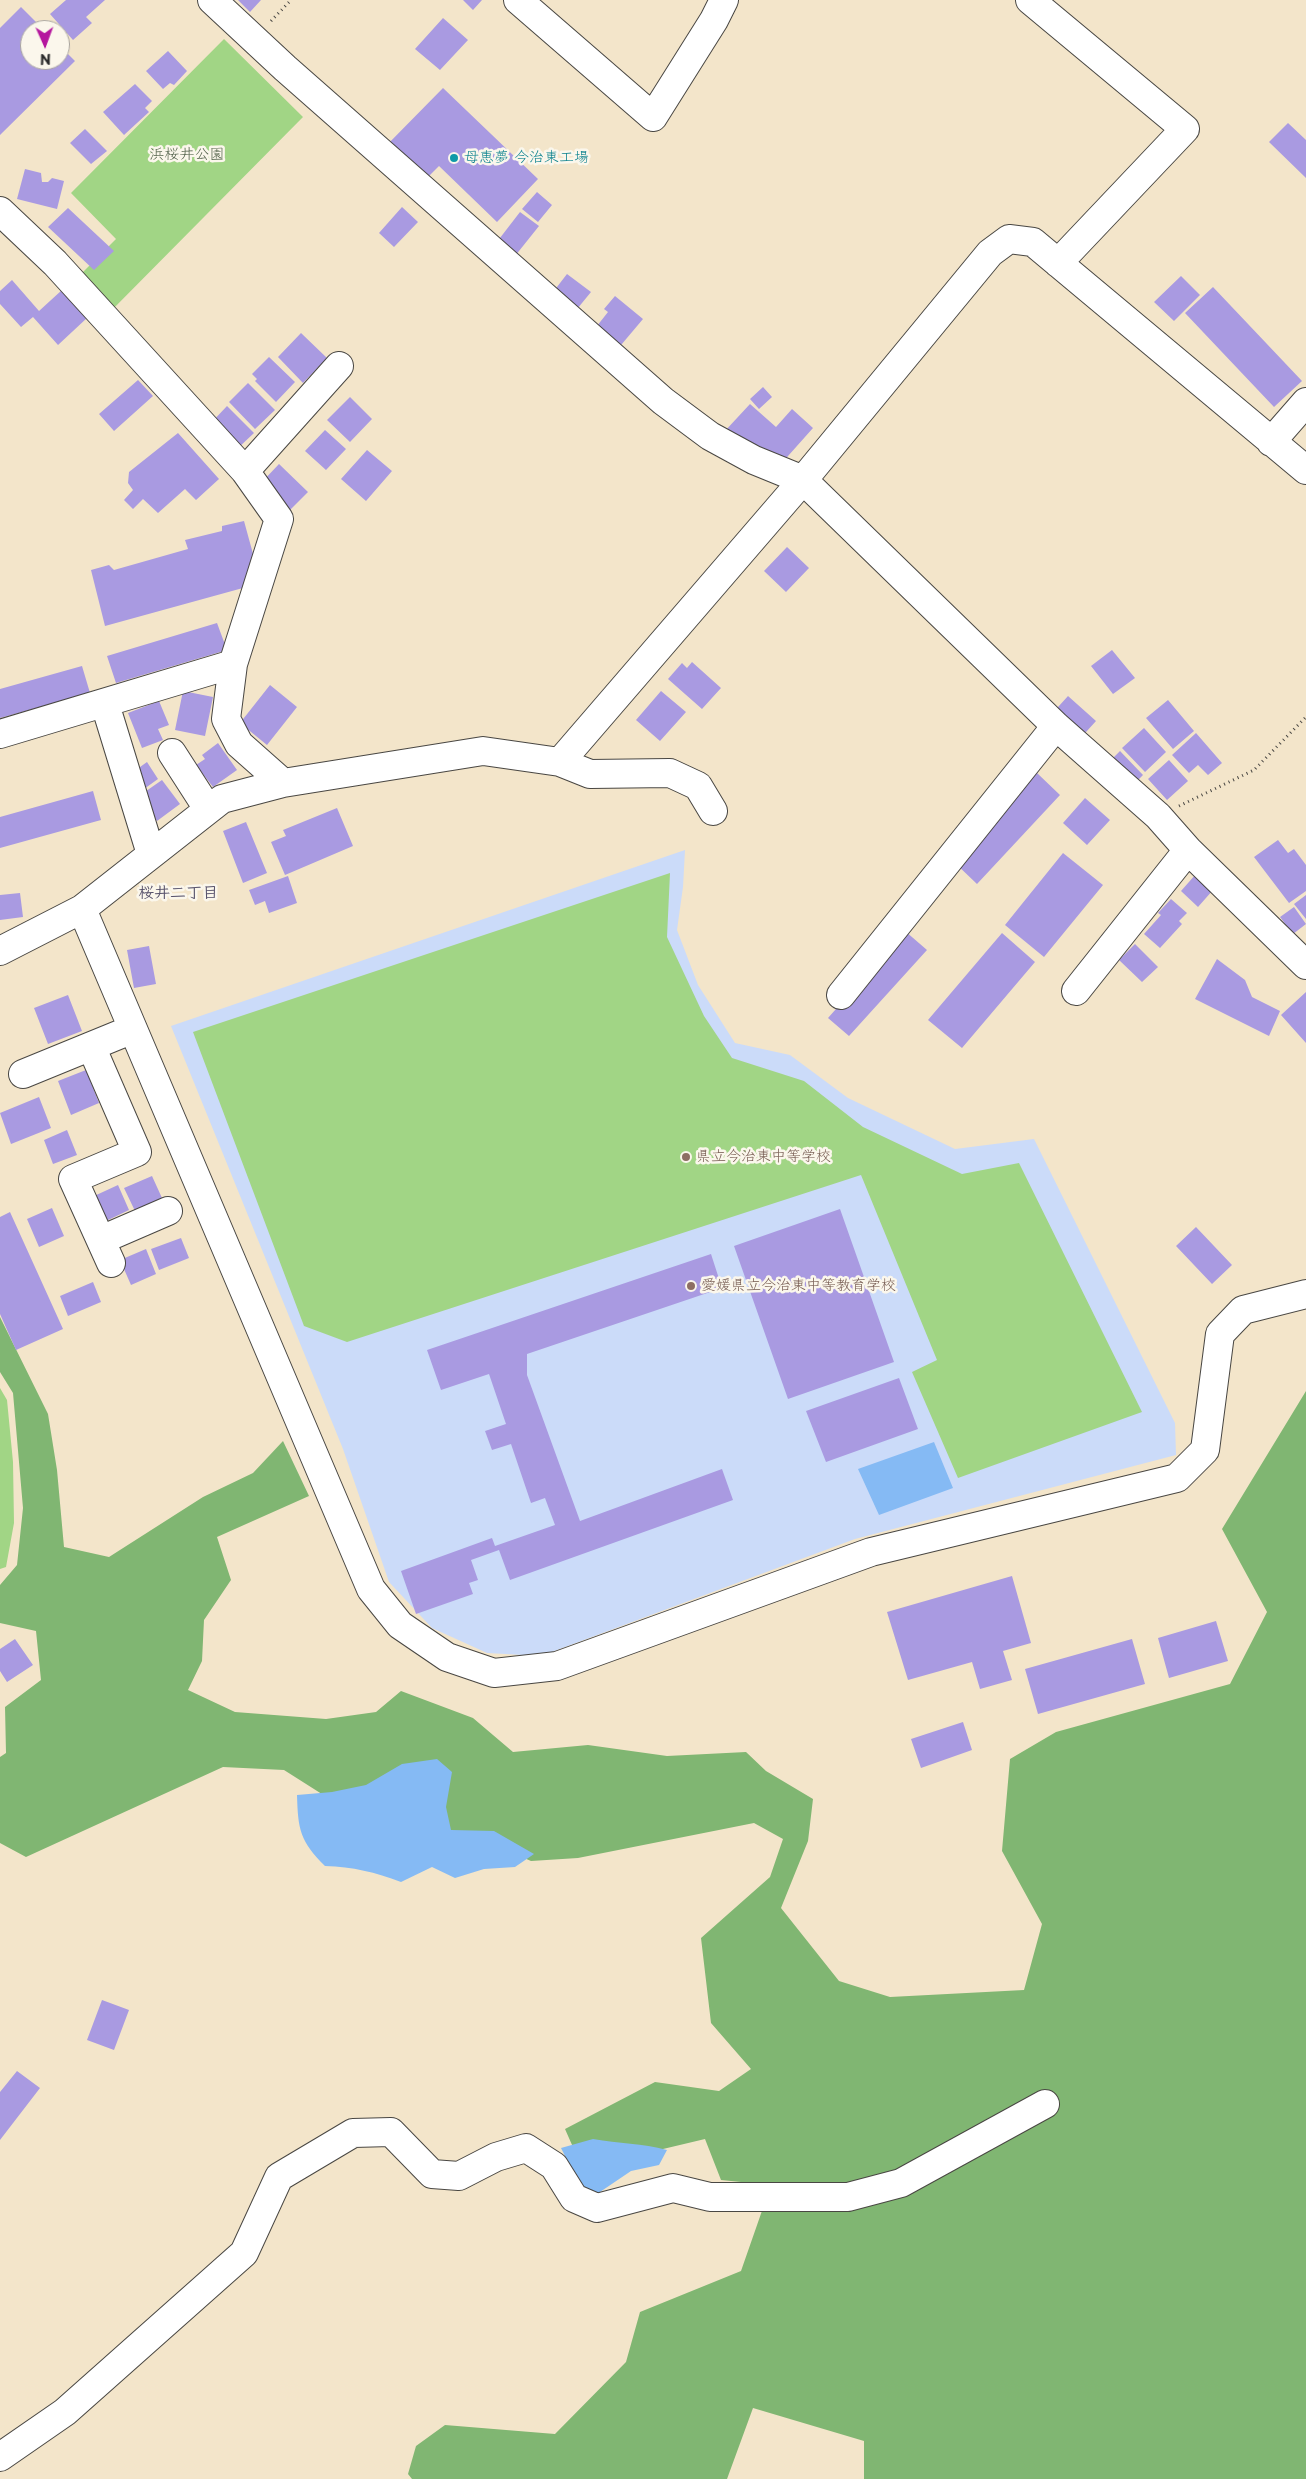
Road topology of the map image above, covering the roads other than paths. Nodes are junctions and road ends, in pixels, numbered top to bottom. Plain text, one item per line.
1 (212, 0) edge
2 (518, 0) edge
3 (724, 0) edge
4 (1030, 0) edge
5 (0, 211) edge
6 (1058, 263) junction
7 (339, 366) dead end
8 (1306, 402) edge
9 (1270, 442) junction
10 (1306, 470) edge
11 (245, 471) junction
12 (803, 480) junction
13 (233, 664) junction
14 (105, 704) junction
15 (1056, 726) junction
16 (0, 734) edge
17 (172, 753) dead end
18 (560, 762) junction
19 (282, 782) junction
20 (208, 809) junction
21 (713, 811) dead end
22 (1188, 850) junction
23 (152, 854) junction
24 (82, 909) junction
25 (0, 951) edge
26 (1306, 965) edge
27 (1076, 991) dead end
28 (841, 995) dead end
29 (133, 1029) junction
30 (91, 1046) junction
31 (23, 1074) dead end
32 (168, 1211) dead end
33 (1306, 1294) edge
34 (1044, 2104) dead end
35 (0, 2456) edge

1 - 12 street
2 - 3 street
4 - 6 street
5 - 11 street
6 - 9 street
6 - 12 street
7 - 11 street
8 - 9 street
9 - 10 street
11 - 13 street
12 - 15 street
12 - 18 street
13 - 14 street
13 - 19 street
14 - 16 street
14 - 23 street
15 - 22 street
15 - 28 street
17 - 20 street
18 - 19 street
18 - 21 street
19 - 20 street
20 - 23 street
22 - 26 street
22 - 27 street
23 - 24 street
24 - 25 street
24 - 29 street
29 - 30 street
29 - 33 street
30 - 31 street
30 - 32 street
34 - 35 street

